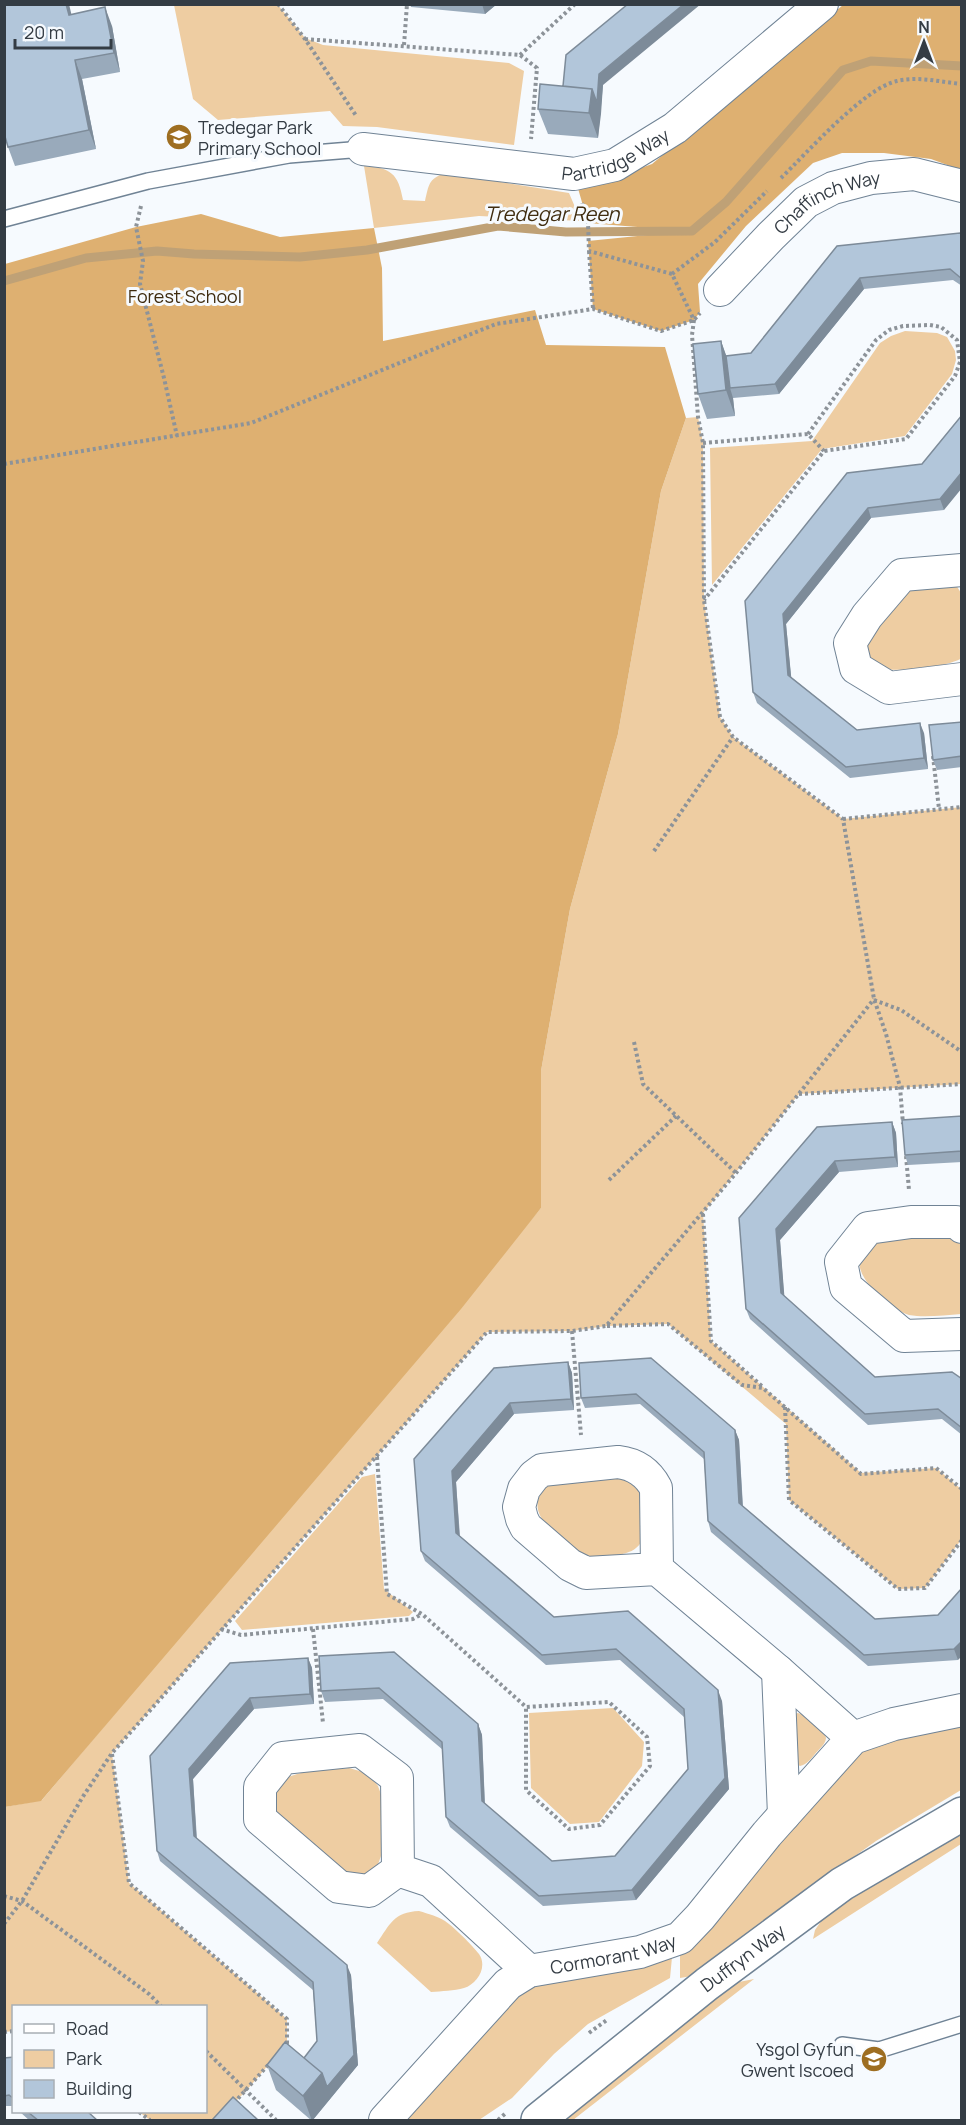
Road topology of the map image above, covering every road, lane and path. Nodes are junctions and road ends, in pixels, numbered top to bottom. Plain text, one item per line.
1 (278, 4) edge
2 (407, 4) edge
3 (575, 4) edge
4 (822, 4) edge
5 (305, 39) junction
6 (404, 45) junction
7 (520, 55) junction
8 (962, 84) edge
9 (363, 149) junction
10 (528, 167) junction
11 (148, 181) junction
12 (962, 186) edge
13 (4, 219) edge
14 (588, 223) dead end
15 (590, 251) junction
16 (672, 274) junction
17 (720, 290) dead end
18 (593, 309) junction
19 (694, 320) junction
20 (808, 434) junction
21 (177, 436) junction
22 (703, 443) junction
23 (824, 451) junction
24 (4, 464) edge
25 (962, 570) edge
26 (704, 600) junction
27 (962, 679) edge
28 (733, 737) junction
29 (933, 752) edge
30 (962, 807) edge
31 (939, 809) junction
32 (843, 819) junction
33 (654, 850) dead end
34 (874, 999) junction
35 (634, 1042) dead end
36 (962, 1052) edge
37 (962, 1084) edge
38 (900, 1087) junction
39 (799, 1094) junction
40 (676, 1116) junction
41 (904, 1132) edge
42 (906, 1155) edge
43 (736, 1173) junction
44 (609, 1180) dead end
45 (703, 1213) junction
46 (912, 1222) junction
47 (962, 1227) edge
48 (606, 1326) junction
49 (572, 1331) junction
50 (962, 1334) edge
51 (763, 1388) junction
52 (785, 1406) junction
53 (377, 1456) junction
54 (584, 1464) junction
55 (962, 1489) edge
56 (962, 1540) edge
57 (657, 1569) junction
58 (422, 1614) junction
59 (221, 1629) junction
60 (313, 1629) junction
61 (778, 1671) junction
62 (525, 1707) junction
63 (962, 1710) edge
64 (853, 1738) junction
65 (112, 1753) junction
66 (326, 1753) junction
67 (962, 1814) edge
68 (784, 1815) junction
69 (398, 1870) junction
70 (4, 1896) edge
71 (22, 1901) junction
72 (4, 1924) edge
73 (529, 1971) junction
74 (159, 2005) edge
75 (962, 2024) edge
76 (842, 2045) dead end
77 (280, 2051) edge
78 (207, 2052) edge
79 (273, 2059) edge
80 (246, 2091) junction
81 (231, 2106) edge
82 (276, 2121) edge
83 (385, 2121) edge
84 (538, 2121) edge

1 - 5 path
2 - 6 path
3 - 7 path
4 - 10 street, Partridge Way
5 - 6 path
5 - 9 path
6 - 7 path
7 - 10 path
8 - 16 path
9 - 10 street, Partridge Way
9 - 11 lane
11 - 13 lane
11 - 21 path
12 - 17 street, Chaffinch Way
14 - 15 path
15 - 16 path
15 - 18 path
16 - 19 path
18 - 19 path
18 - 21 path
19 - 22 path
20 - 22 path
20 - 23 path
20 - 23 path
21 - 24 path
22 - 26 path
23 - 26 path
25 - 27 street
26 - 28 path
28 - 32 path
28 - 33 path
29 - 31 path
30 - 31 path
31 - 32 path
32 - 34 path
34 - 36 path
34 - 38 path
34 - 39 path
35 - 40 path
37 - 38 path
38 - 39 path
38 - 41 path
39 - 43 path
40 - 43 path
40 - 44 path
42 - 46 path
43 - 45 path
45 - 48 path
45 - 51 path
46 - 47 street
46 - 50 street
48 - 49 path
48 - 51 path
49 - 53 path
49 - 54 path
51 - 52 path
52 - 55 path
52 - 56 path
53 - 58 path
53 - 59 path
54 - 57 street
54 - 57 street
57 - 61 street
58 - 60 path
58 - 62 path
59 - 60 path
59 - 65 path
60 - 66 path
61 - 64 street
61 - 68 street
62 - 62 path
63 - 64 street, Cormorant Way
64 - 68 street, Cormorant Way
65 - 71 path
65 - 77 path
66 - 69 street
66 - 69 street
67 - 84 street, Duffryn Way
68 - 73 street, Cormorant Way
69 - 73 street, Cormorant Way
70 - 71 path
71 - 72 path
71 - 74 path
73 - 83 street, Cormorant Way
75 - 76 lane
78 - 80 path
79 - 80 path
80 - 81 path
80 - 82 path

